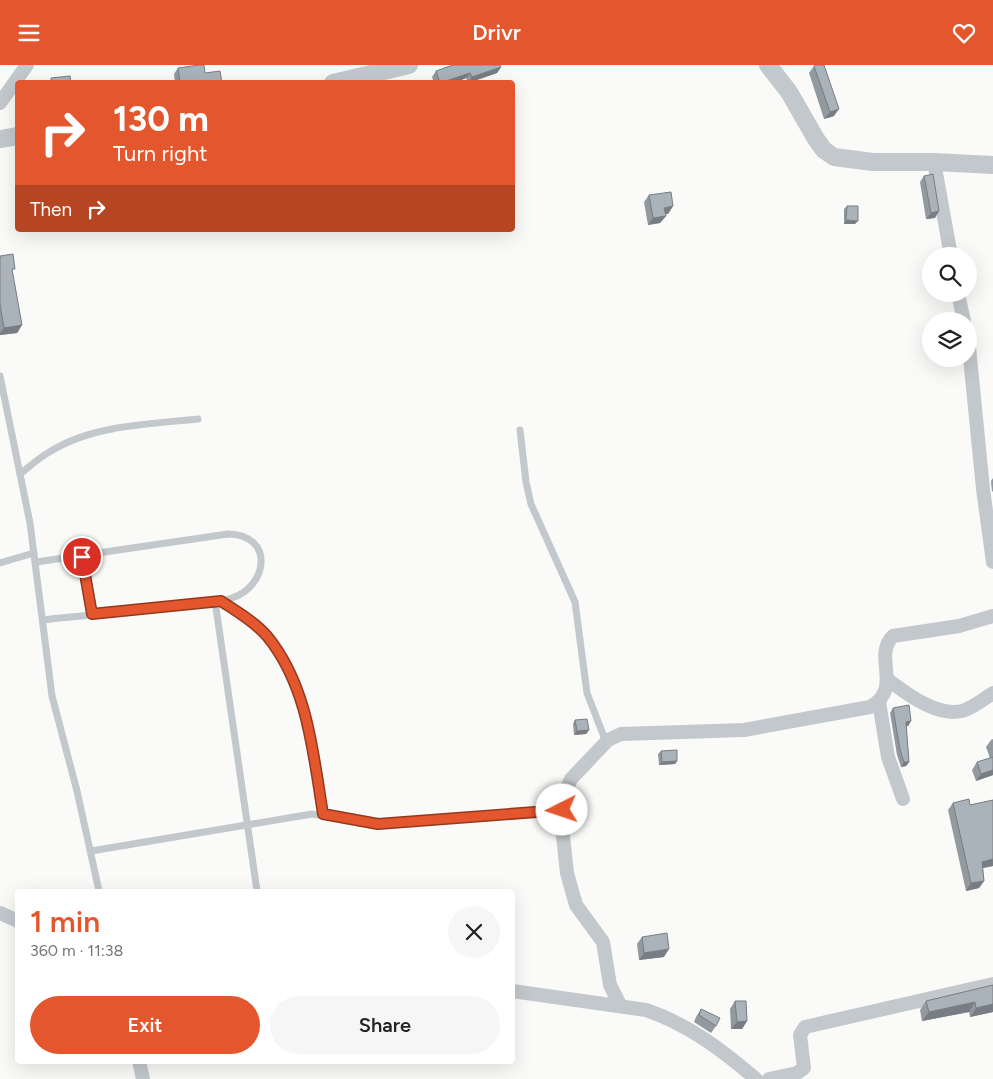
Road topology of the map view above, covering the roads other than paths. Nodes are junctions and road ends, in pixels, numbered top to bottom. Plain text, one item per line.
1 (27, 65) edge
2 (409, 65) edge
3 (768, 65) edge
4 (16, 80) edge
5 (346, 80) edge
6 (15, 82) edge
7 (0, 103) edge
8 (15, 136) edge
9 (0, 139) edge
10 (934, 162) junction
11 (993, 165) edge
12 (949, 247) edge
13 (971, 367) edge
14 (0, 376) edge
15 (198, 419) dead end
16 (520, 430) dead end
17 (20, 474) junction
18 (34, 553) junction
19 (82, 557) junction
20 (36, 562) junction
21 (993, 562) edge
22 (0, 563) edge
23 (218, 601) junction
24 (92, 614) junction
25 (993, 616) edge
26 (43, 620) junction
27 (887, 679) junction
28 (993, 693) edge
29 (879, 702) junction
30 (606, 743) junction
31 (903, 799) dead end
32 (562, 810) junction
33 (323, 814) junction
34 (249, 825) junction
35 (91, 851) junction
36 (99, 889) edge
37 (257, 889) edge
38 (0, 913) edge
39 (15, 920) edge
40 (993, 984) edge
41 (515, 991) edge
42 (620, 1005) junction
43 (140, 1064) edge
44 (143, 1079) edge
45 (756, 1079) edge
46 (768, 1079) edge

1 - 4 street
2 - 5 street
3 - 10 street
6 - 7 street
8 - 9 street
10 - 11 street
10 - 12 street
13 - 21 street
14 - 17 lane
15 - 17 lane
16 - 30 lane
17 - 18 lane
18 - 20 lane
18 - 22 lane
19 - 20 lane
19 - 23 lane
19 - 24 lane
20 - 26 lane
23 - 24 lane
23 - 33 lane
23 - 34 lane
24 - 26 lane
25 - 27 street
26 - 35 lane
27 - 28 street
27 - 29 street
29 - 30 street
29 - 31 street
30 - 32 street
32 - 33 lane
32 - 42 street
33 - 34 lane
34 - 35 lane
34 - 37 lane
35 - 36 lane
38 - 39 street
40 - 46 street
41 - 42 street
42 - 45 street
43 - 44 street

